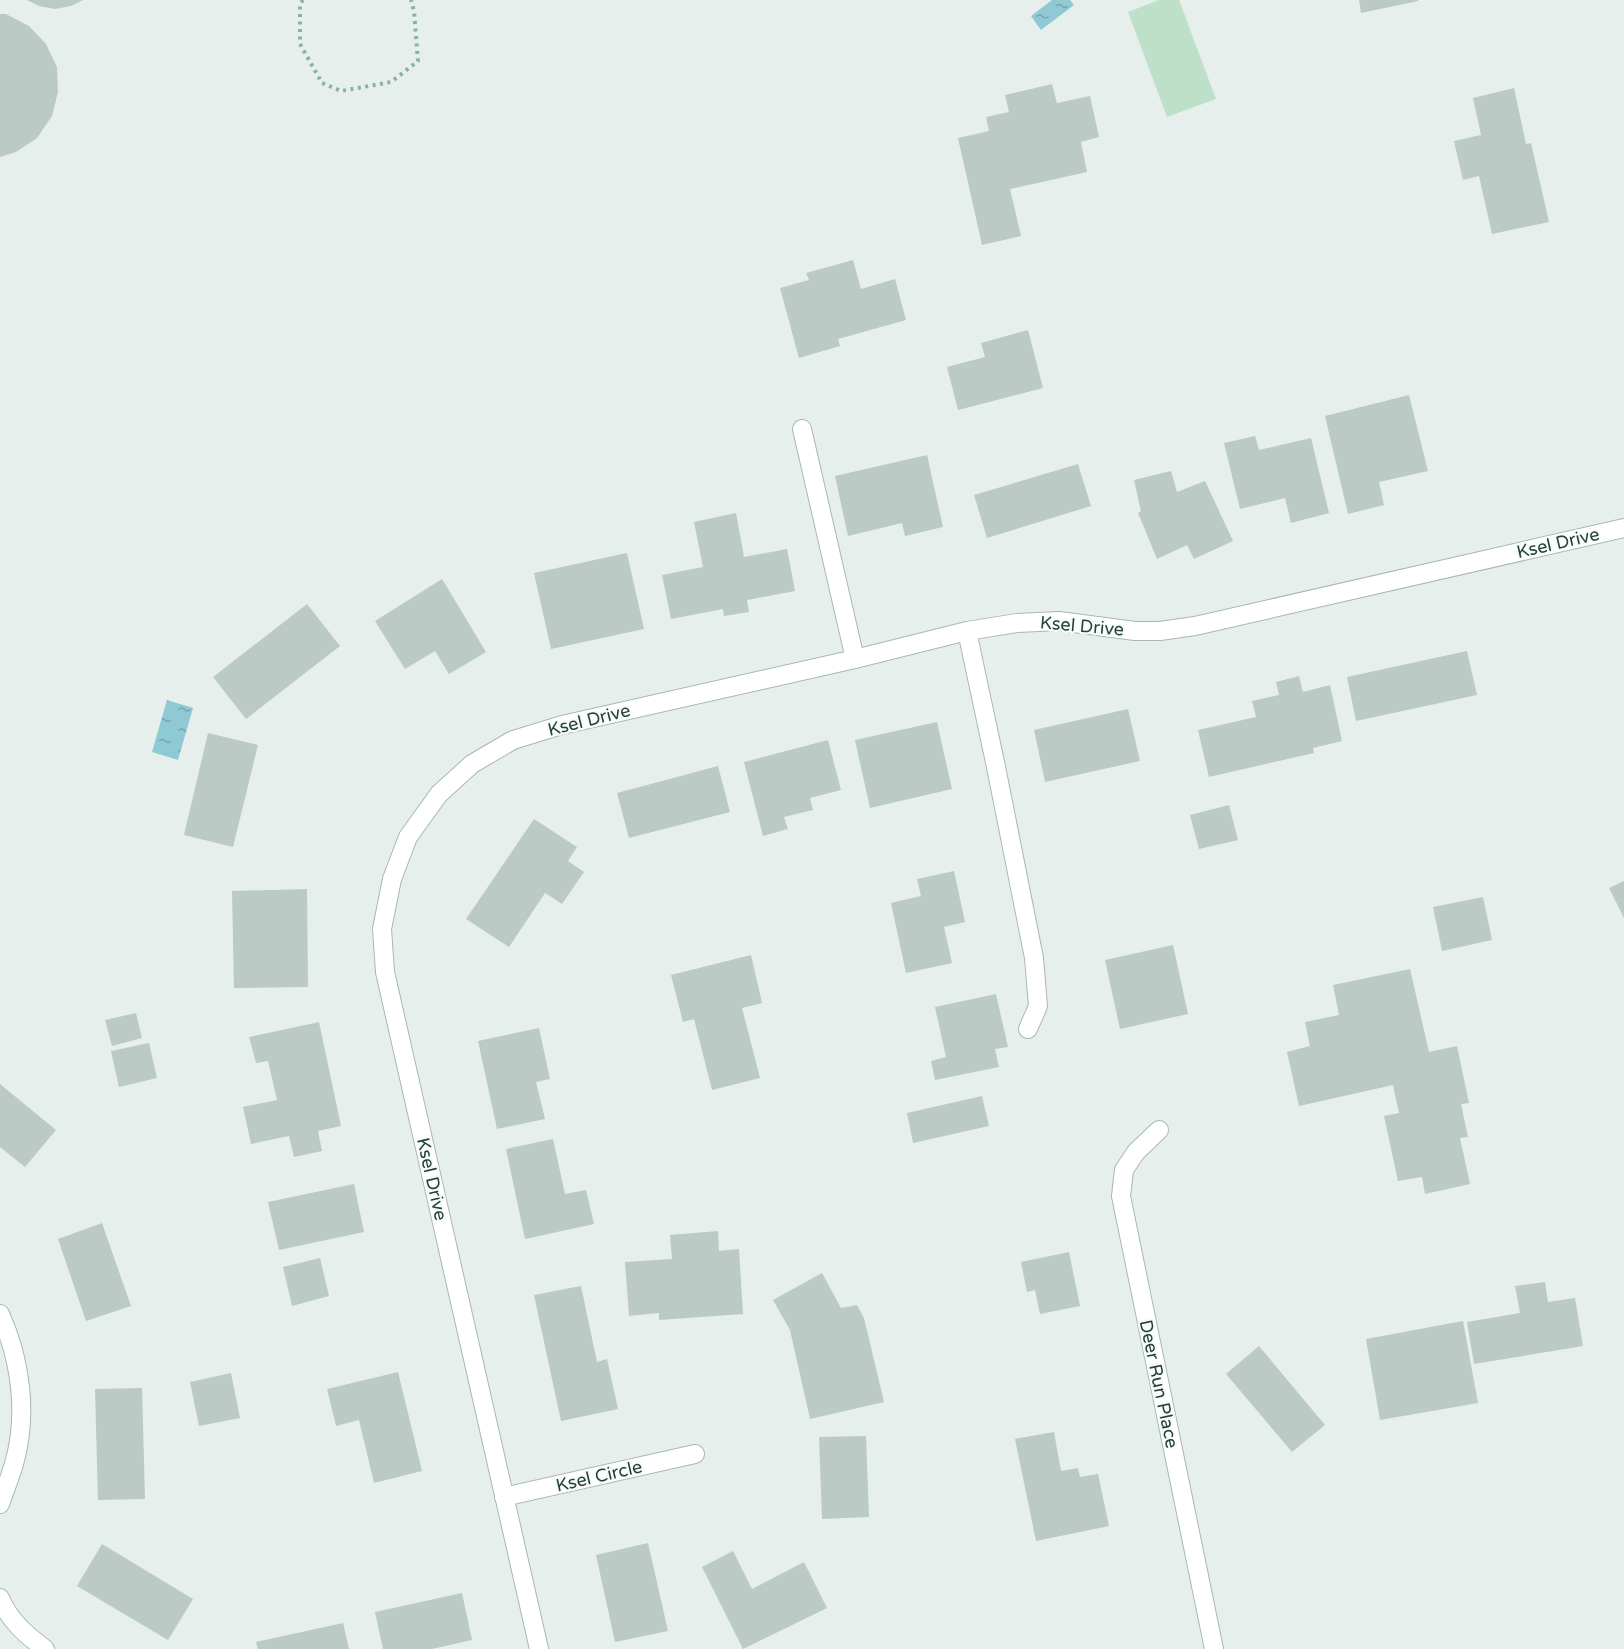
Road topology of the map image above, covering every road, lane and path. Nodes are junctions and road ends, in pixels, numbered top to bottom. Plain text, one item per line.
1 (303, 0) edge
2 (411, 0) edge
3 (802, 429) dead end
4 (1624, 528) edge
5 (967, 631) junction
6 (855, 659) junction
7 (1028, 1029) dead end
8 (1159, 1130) dead end
9 (0, 1314) edge
10 (695, 1454) dead end
11 (504, 1497) junction
12 (0, 1504) edge
13 (0, 1598) edge
14 (45, 1649) edge
15 (539, 1649) edge
16 (1214, 1649) edge

1 - 2 path
3 - 6 street
4 - 5 street, Ksel Drive
5 - 6 street, Ksel Drive
5 - 7 street
6 - 11 street, Ksel Drive
8 - 16 street, Deer Run Place
9 - 12 street
10 - 11 street, Ksel Circle
11 - 15 street, Ksel Drive
13 - 14 street

